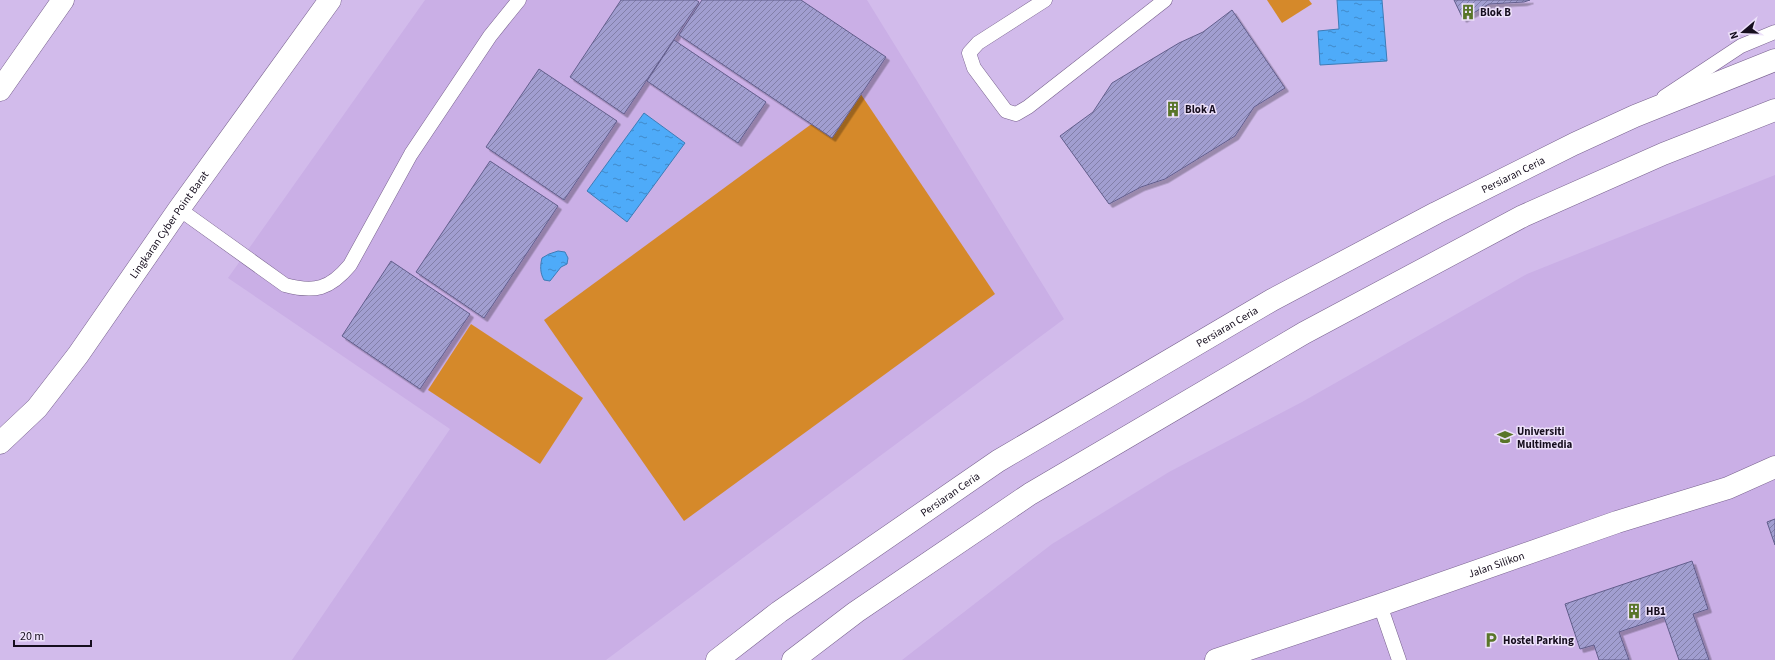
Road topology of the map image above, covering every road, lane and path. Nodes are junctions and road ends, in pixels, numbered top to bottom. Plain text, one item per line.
1 (63, 0) edge
2 (330, 0) edge
3 (519, 0) edge
4 (1045, 0) edge
5 (1165, 0) edge
6 (1775, 32) edge
7 (1775, 60) edge
8 (0, 90) edge
9 (1775, 110) edge
10 (1635, 116) junction
11 (180, 209) junction
12 (0, 443) edge
13 (1775, 467) edge
14 (1380, 605) junction
15 (716, 660) edge
16 (793, 660) edge
17 (1216, 660) edge
18 (1399, 660) edge

1 - 8 street
2 - 11 street, Lingkaran Cyber Point Barat
3 - 11 lane
4 - 5 lane
6 - 10 lane
7 - 10 street, Persiaran Ceria
9 - 16 street
10 - 15 street, Persiaran Ceria
11 - 12 street, Lingkaran Cyber Point Barat
13 - 14 street, Jalan Silikon
14 - 17 street, Jalan Silikon
14 - 18 lane

